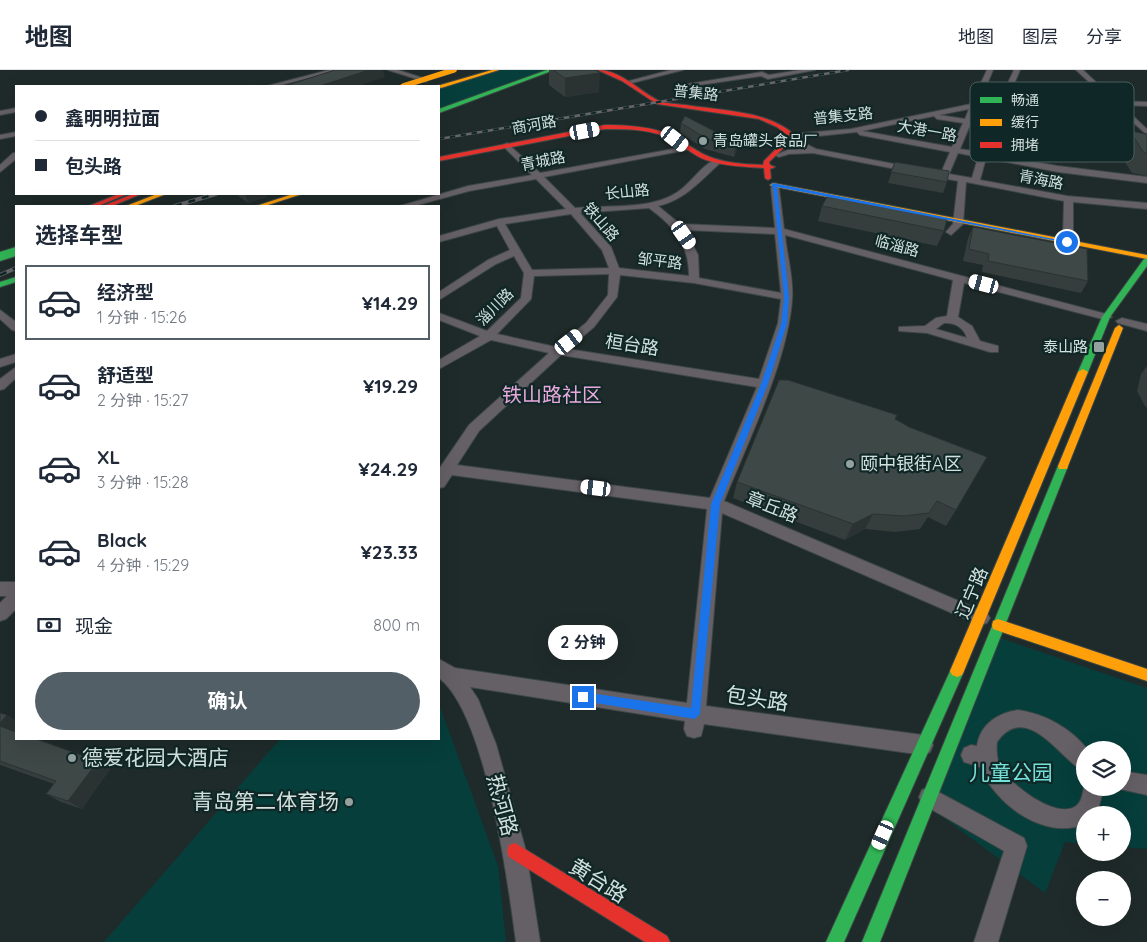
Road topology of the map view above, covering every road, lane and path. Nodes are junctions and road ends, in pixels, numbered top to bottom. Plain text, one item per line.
1 (337, 70) edge
2 (345, 70) edge
3 (391, 70) edge
4 (454, 70) edge
5 (459, 70) edge
6 (496, 70) edge
7 (552, 70) edge
8 (600, 70) edge
9 (606, 70) edge
10 (644, 70) edge
11 (680, 70) edge
12 (754, 70) edge
13 (798, 70) edge
14 (812, 70) edge
15 (990, 70) edge
16 (1017, 70) edge
17 (1079, 70) edge
18 (478, 71) edge
19 (762, 74) junction
20 (631, 78) junction
21 (984, 82) edge
22 (1012, 82) edge
23 (1092, 82) edge
24 (429, 84) edge
25 (274, 85) edge
26 (284, 85) edge
27 (406, 85) edge
28 (419, 85) edge
29 (679, 86) dead end
30 (440, 87) edge
31 (1134, 104) edge
32 (1147, 104) edge
33 (970, 107) edge
34 (15, 110) edge
35 (440, 111) edge
36 (0, 112) edge
37 (970, 114) edge
38 (931, 116) junction
39 (1134, 120) edge
40 (967, 122) junction
41 (970, 122) edge
42 (851, 131) junction
43 (15, 133) edge
44 (1147, 133) edge
45 (0, 136) edge
46 (797, 137) junction
47 (507, 146) junction
48 (687, 148) junction
49 (1134, 149) edge
50 (814, 150) junction
51 (955, 150) junction
52 (1147, 151) edge
53 (970, 153) edge
54 (779, 155) junction
55 (15, 156) edge
56 (440, 159) edge
57 (717, 161) junction
58 (982, 162) edge
59 (1022, 162) edge
60 (769, 168) junction
61 (0, 169) edge
62 (944, 175) junction
63 (537, 176) junction
64 (962, 178) junction
65 (1147, 180) edge
66 (975, 181) junction
67 (775, 186) junction
68 (121, 195) edge
69 (135, 195) edge
70 (150, 195) edge
71 (160, 195) edge
72 (296, 195) edge
73 (1068, 202) dead end
74 (649, 204) junction
75 (95, 205) edge
76 (109, 205) edge
77 (124, 205) edge
78 (132, 205) edge
79 (263, 205) edge
80 (409, 205) edge
81 (1147, 206) edge
82 (572, 211) junction
83 (499, 222) junction
84 (956, 225) junction
85 (678, 227) junction
86 (781, 231) junction
87 (15, 236) edge
88 (1068, 237) dead end
89 (440, 239) edge
90 (15, 242) edge
91 (0, 243) edge
92 (0, 248) edge
93 (15, 249) edge
94 (516, 252) junction
95 (15, 253) edge
96 (0, 255) edge
97 (1147, 257) edge
98 (0, 259) edge
99 (1147, 262) edge
100 (615, 271) junction
101 (529, 273) junction
102 (959, 278) junction
103 (15, 279) edge
104 (694, 280) junction
105 (0, 285) edge
106 (440, 295) edge
107 (786, 297) junction
108 (0, 312) edge
109 (440, 316) edge
110 (1106, 317) junction
111 (1124, 317) joint
112 (952, 319) junction
113 (15, 327) edge
114 (1147, 328) edge
115 (903, 330) dead end
116 (928, 330) junction
117 (488, 336) junction
118 (974, 342) junction
119 (994, 349) dead end
120 (558, 350) junction
121 (15, 358) edge
122 (0, 364) edge
123 (440, 364) edge
124 (15, 373) edge
125 (764, 384) junction
126 (0, 386) edge
127 (446, 469) junction
128 (440, 481) edge
129 (716, 504) junction
130 (0, 589) edge
131 (15, 589) edge
132 (15, 599) edge
133 (0, 614) edge
134 (981, 618) junction
135 (998, 625) junction
136 (445, 671) edge
137 (1147, 675) edge
138 (694, 721) junction
139 (923, 745) junction
140 (1076, 749) edge
141 (1131, 782) edge
142 (1147, 785) edge
143 (1093, 796) edge
144 (929, 797) junction
145 (515, 851) junction
146 (528, 942) edge
147 (661, 942) edge
148 (835, 942) edge
149 (871, 942) edge
150 (986, 942) edge

1 - 25 street
2 - 26 street
3 - 24 street
4 - 27 main road, bridge
5 - 24 main road
6 - 18 main road
7 - 35 main road
8 - 46 main road, 普集路
9 - 20 main road
10 - 20 street
11 - 20 street
12 - 19 street
13 - 19 street
14 - 19 street
15 - 21 street
16 - 22 street
17 - 23 street
18 - 24 main road
18 - 28 main road, bridge
18 - 30 main road
19 - 29 street
20 - 46 main road
31 - 32 street
33 - 38 street, 普集支路
34 - 36 street
37 - 40 street
38 - 40 street
38 - 42 street, 普集支路
39 - 44 street
40 - 41 street
40 - 51 street
42 - 46 street, 普集支路
42 - 51 street, 大港一路
43 - 45 street
46 - 50 street, 青海路
46 - 54 main road
46 - 60 main road
47 - 48 main road, 商河路
47 - 56 main road, 商河路
47 - 63 street, 铁山路
48 - 57 main road, 商河路
48 - 63 street, 青城路
49 - 52 street
50 - 54 street, 青海路
50 - 62 street, 青海路
51 - 53 street, 大港一路
51 - 62 street
54 - 60 main road
55 - 61 street
57 - 60 main road, 商河路
57 - 60 main road, 商河路
57 - 74 street, 长山路
58 - 66 street
59 - 65 street, 大港一路
60 - 67 main road
62 - 64 street, 青海路
63 - 80 street, 青城路
63 - 82 street, 铁山路
64 - 66 street, 青海路
64 - 84 street
66 - 81 street, 青海路
67 - 84 main road
67 - 86 street
68 - 75 main road
69 - 76 main road
70 - 77 main road
71 - 78 main road
72 - 79 main road
73 - 88 street
74 - 82 street, 长山路
74 - 85 street
82 - 83 street, 长山路
82 - 100 street, 铁山路
83 - 89 street, 长山路
83 - 94 street, 淄川路
84 - 97 main road
84 - 99 main road
85 - 86 street, 临淄路
85 - 104 street
86 - 102 street, 临淄路
86 - 107 street
87 - 91 main road
90 - 92 main road
93 - 96 main road
94 - 101 street, 淄川路
94 - 106 street
95 - 98 main road
99 - 110 main road, 辽宁路
100 - 101 street, 邹平路
100 - 104 street, 邹平路
100 - 120 street, 铁山路
101 - 117 street, 淄川路
102 - 110 street, 临淄路
102 - 112 street
103 - 105 main road
104 - 107 street, 邹平路
107 - 125 street
108 - 113 street
109 - 117 street, 桓台路
110 - 134 main road, 辽宁路
111 - 114 street
111 - 135 main road, 辽宁路
112 - 116 street
112 - 118 street
115 - 116 street
116 - 118 street
117 - 120 street, 桓台路
117 - 123 street, 淄川路
118 - 119 street
120 - 125 street, 桓台路
120 - 127 street, 铁山路
121 - 122 street
124 - 126 street
125 - 129 street
127 - 128 street, 铁山路
127 - 129 street, 章丘路
129 - 134 street, 章丘路
129 - 138 street
130 - 131 street
132 - 133 street
134 - 139 main road, 辽宁路
135 - 137 main road
135 - 144 main road, 辽宁路
136 - 138 street, 包头路
136 - 145 street, 热河路
138 - 139 street, 包头路
139 - 148 main road, 辽宁路
140 - 143 street
141 - 142 street
144 - 149 main road, 辽宁路
144 - 150 street
145 - 146 street, 热河路
145 - 147 main road, 黄台路

